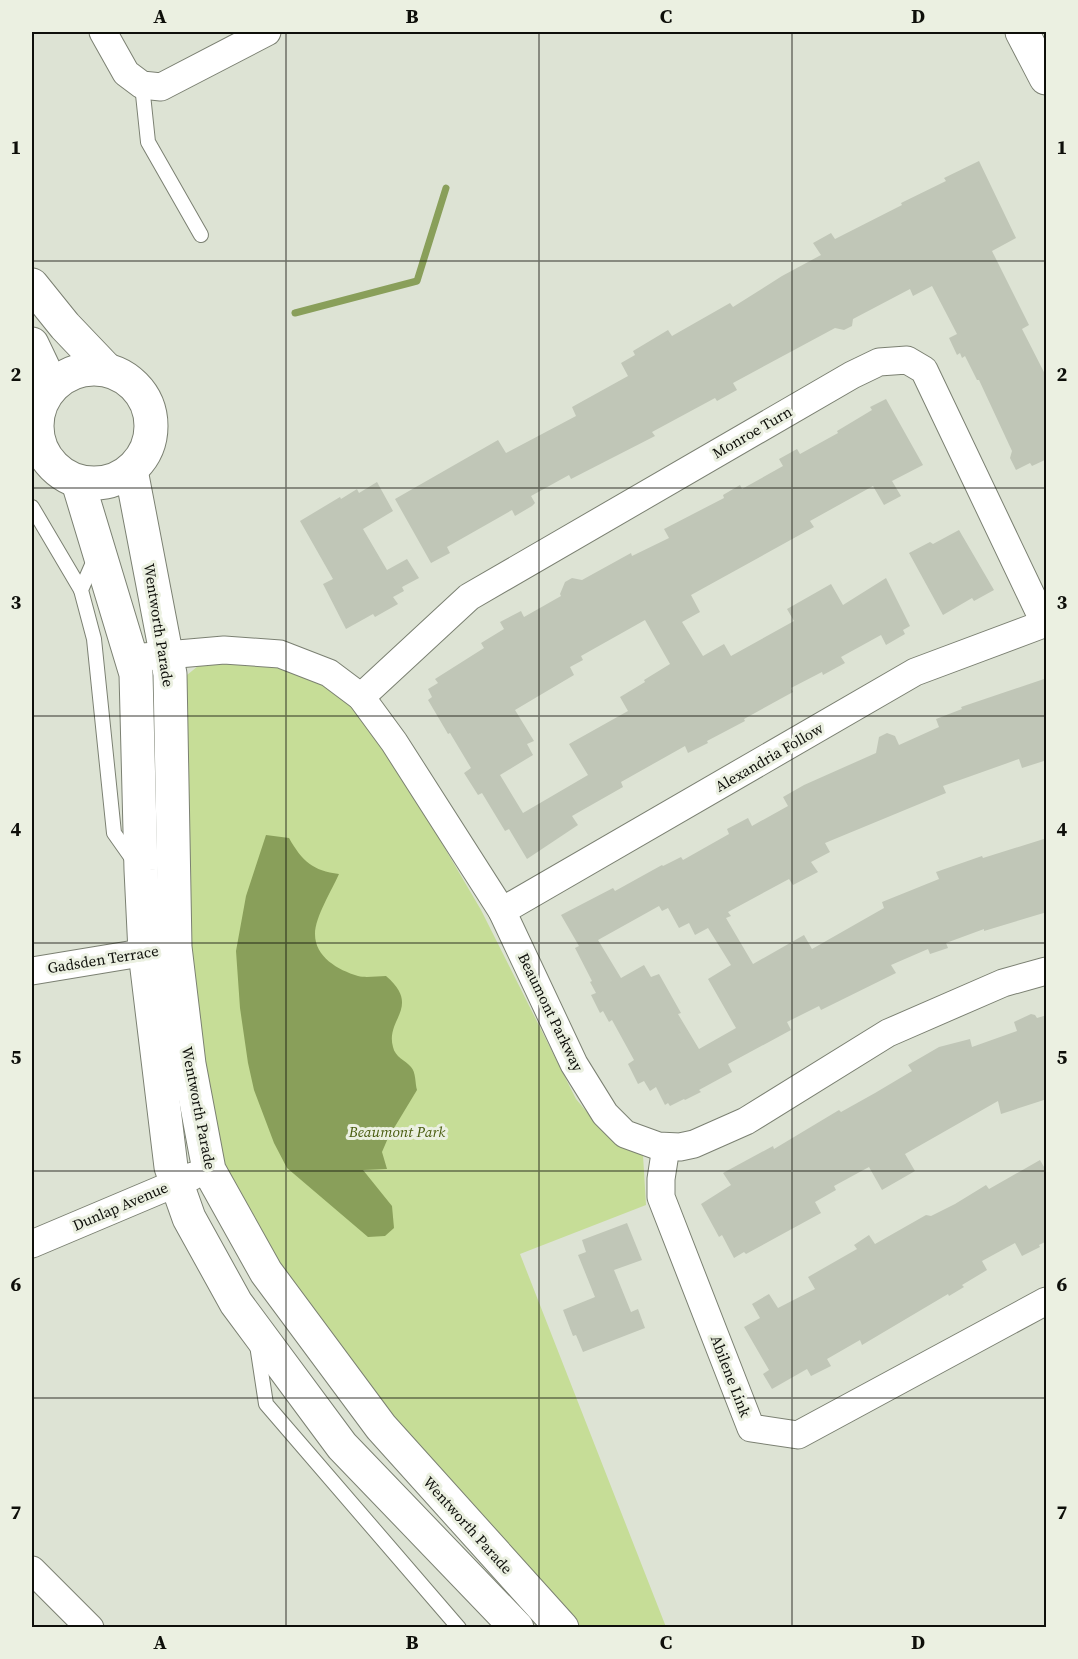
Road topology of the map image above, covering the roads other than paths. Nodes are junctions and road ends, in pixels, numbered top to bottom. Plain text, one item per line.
1 (103, 32) edge
2 (267, 32) edge
3 (1023, 32) edge
4 (1047, 78) edge
5 (142, 85) junction
6 (201, 235) dead end
7 (32, 285) edge
8 (32, 344) edge
9 (107, 370) junction
10 (42, 400) edge
11 (131, 470) junction
12 (57, 475) edge
13 (32, 507) edge
14 (99, 548) junction
15 (81, 590) junction
16 (1046, 624) edge
17 (166, 653) junction
18 (132, 658) junction
19 (361, 697) junction
20 (141, 870) junction
21 (502, 911) junction
22 (160, 950) junction
23 (1047, 970) edge
24 (32, 971) edge
25 (666, 1147) junction
26 (209, 1170) junction
27 (176, 1182) junction
28 (32, 1244) edge
29 (1047, 1301) edge
30 (255, 1328) junction
31 (32, 1570) edge
32 (90, 1628) edge
33 (459, 1628) edge
34 (517, 1628) edge
35 (562, 1628) edge

1 - 5 street
2 - 5 street
3 - 4 main road
5 - 6 lane
7 - 9 main road
8 - 10 main road
9 - 10 main road
9 - 11 main road
10 - 12 main road, Wentworth Parade
11 - 12 main road
11 - 17 main road, Wentworth Parade
12 - 14 main road, Wentworth Parade
13 - 15 lane
14 - 15 lane
14 - 18 main road, Wentworth Parade
15 - 20 lane
16 - 19 street, Monroe Turn
16 - 21 street, Alexandria Follow
17 - 18 street, Beaumont Parkway
17 - 19 street, Beaumont Parkway
17 - 22 main road, Wentworth Parade
18 - 20 main road, Wentworth Parade
19 - 21 street, Beaumont Parkway
20 - 22 main road, Wentworth Parade
21 - 25 street, Beaumont Parkway
22 - 24 street, Gadsden Terrace
22 - 26 main road, Wentworth Parade
22 - 27 main road, Wentworth Parade
23 - 25 street, Beaumont Parkway
25 - 29 street, Abilene Link
26 - 27 street, Dunlap Avenue
26 - 35 main road, Wentworth Parade
27 - 28 street, Dunlap Avenue
27 - 30 main road, Wentworth Parade
30 - 33 lane
30 - 34 main road, Wentworth Parade
31 - 32 street

